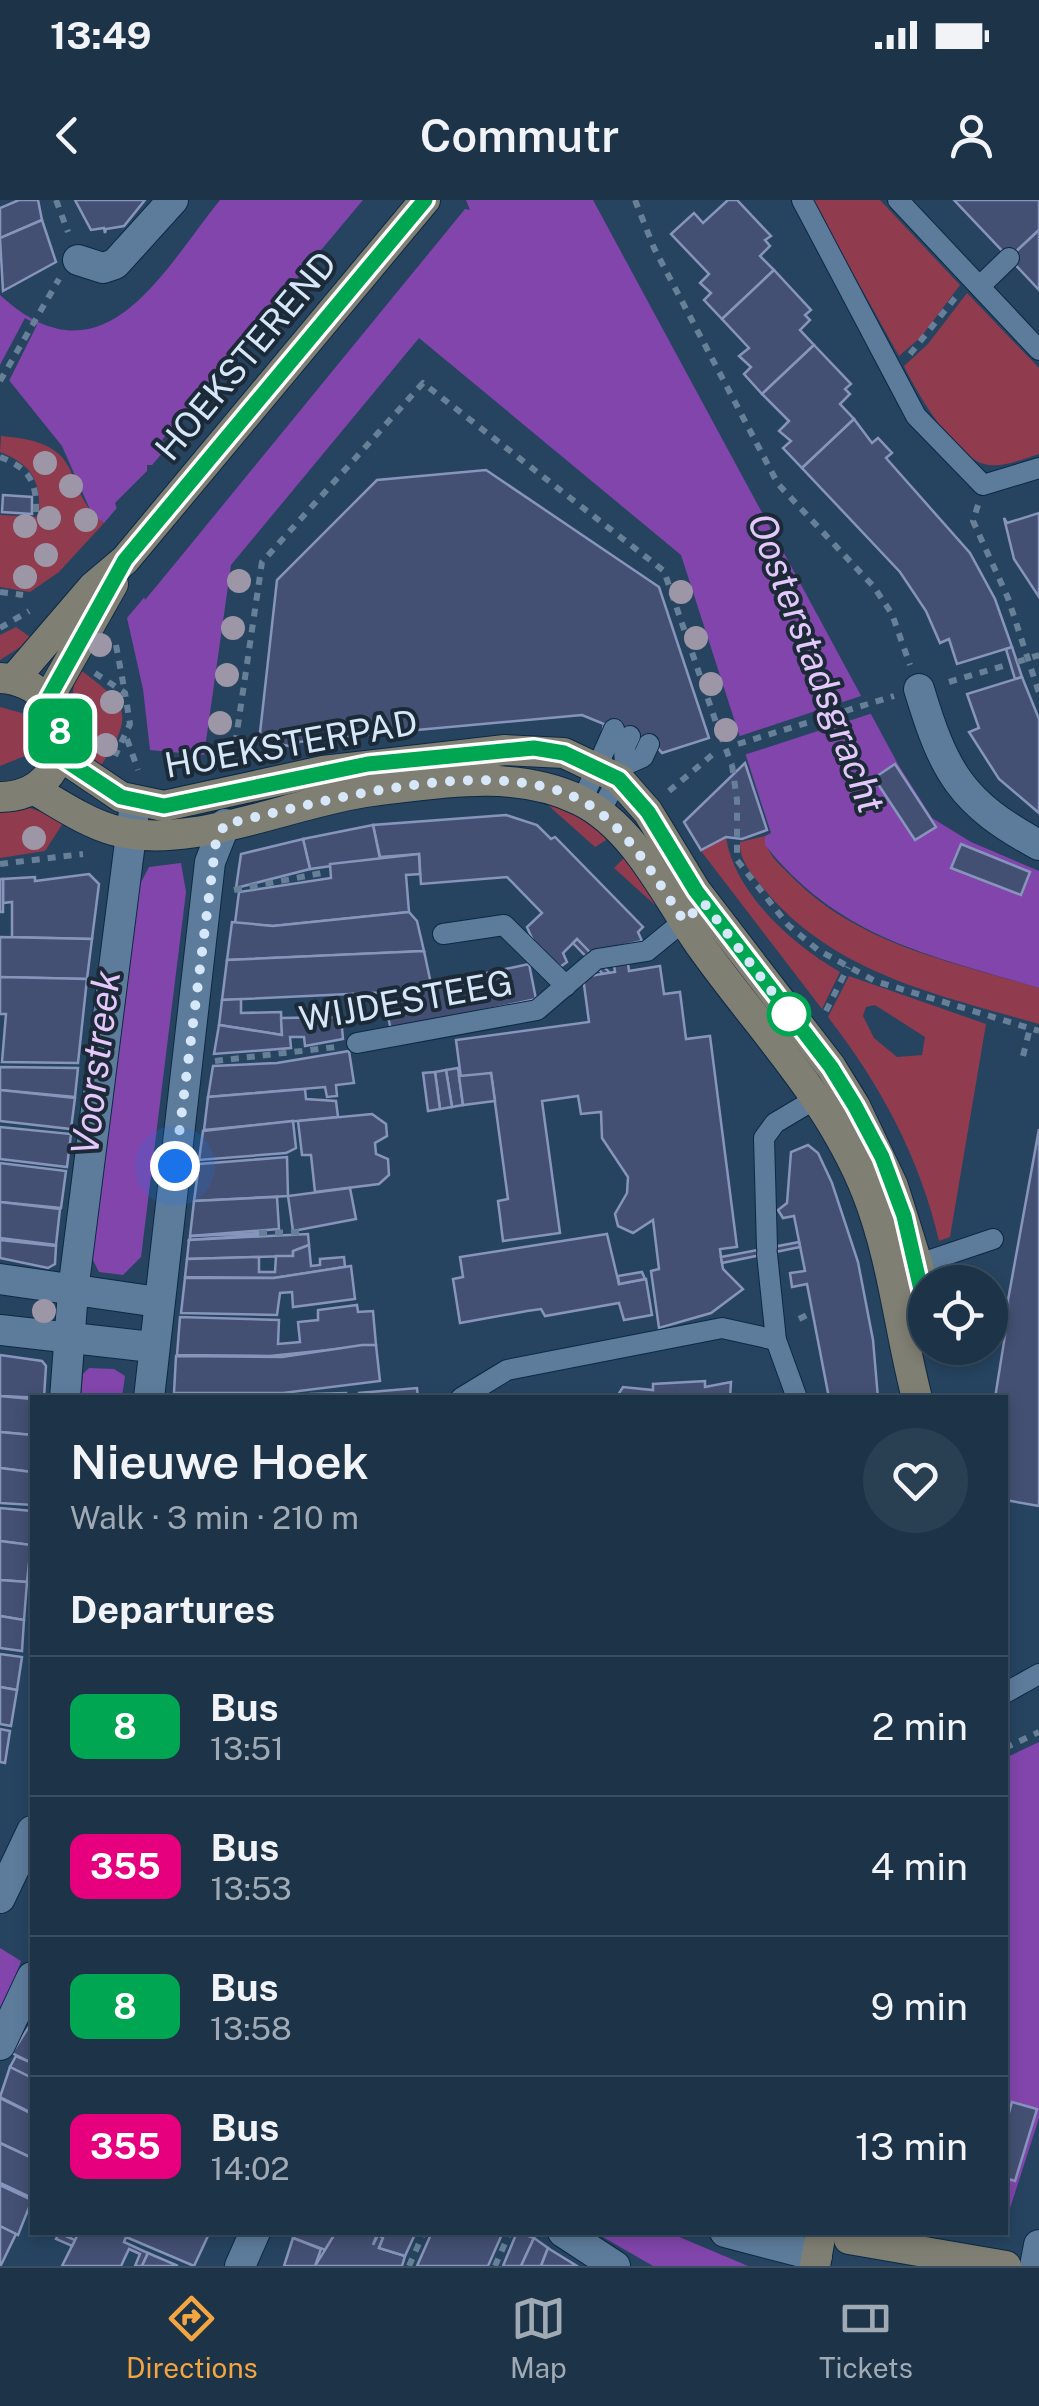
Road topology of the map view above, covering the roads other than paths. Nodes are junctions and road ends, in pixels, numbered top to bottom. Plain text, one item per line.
1 (173, 200) edge
2 (425, 200) edge
3 (802, 200) edge
4 (898, 200) edge
5 (1009, 258) dead end
6 (78, 260) road end
7 (977, 282) junction
8 (1039, 350) edge
9 (1039, 468) edge
10 (127, 557) junction
11 (7, 679) edge
12 (919, 689) road end
13 (48, 699) junction
14 (59, 756) junction
15 (614, 770) junction
16 (32, 789) junction
17 (139, 790) junction
18 (0, 796) edge
19 (171, 806) junction
20 (591, 807) junction
21 (225, 824) junction
22 (192, 832) junction
23 (129, 834) junction
24 (1039, 845) edge
25 (210, 862) junction
26 (694, 912) junction
27 (442, 934) dead end
28 (566, 986) junction
29 (357, 1043) road end
30 (817, 1098) junction
31 (890, 1218) junction
32 (993, 1239) dead end
33 (904, 1268) junction
34 (908, 1276) edge
35 (0, 1279) edge
36 (73, 1291) junction
37 (158, 1302) junction
38 (0, 1330) edge
39 (69, 1338) junction
40 (776, 1340) junction
41 (152, 1347) junction
42 (923, 1365) edge
43 (65, 1395) edge
44 (148, 1395) edge
45 (467, 1395) edge
46 (796, 1395) edge
47 (918, 1395) edge
48 (918, 1395) edge
49 (1039, 1674) edge
50 (1008, 1691) edge
51 (30, 1838) edge
52 (13, 1896) edge
53 (30, 1980) edge
54 (0, 2045) edge
55 (253, 2235) edge
56 (568, 2235) edge
57 (746, 2235) edge
58 (1039, 2245) edge
59 (831, 2247) edge
60 (240, 2266) edge
61 (615, 2266) edge
62 (1006, 2266) edge
63 (1035, 2266) edge

1 - 6 street
2 - 10 main road, HOEKSTEREND
3 - 9 lane
4 - 7 lane
5 - 7 lane
7 - 8 lane
10 - 11 main road, HOEKSTEREND
10 - 13 main road, HOEKSTEREND
11 - 13 main road
12 - 24 street
13 - 14 main road
14 - 16 main road
14 - 17 main road, HOEKSTERPAD
15 - 15 lane
15 - 19 main road, HOEKSTERPAD
15 - 20 lane
15 - 26 main road, HOEKSTERPAD
16 - 18 main road
16 - 23 main road, HOEKSTERPAD
17 - 19 main road, HOEKSTERPAD
17 - 23 street
19 - 22 street
20 - 21 main road, HOEKSTERPAD
20 - 26 main road, HOEKSTERPAD
21 - 22 main road, HOEKSTERPAD
21 - 25 street
22 - 23 main road, HOEKSTERPAD
22 - 25 street
23 - 36 street
25 - 37 street
26 - 28 lane, WIJDESTEEG
26 - 30 main road, HOEKSTERPAD
26 - 31 main road, HOEKSTERPAD
27 - 28 lane
28 - 29 lane, WIJDESTEEG
30 - 31 main road, HOEKSTERPAD
30 - 40 lane
31 - 33 main road
32 - 33 lane
33 - 34 main road
33 - 47 main road
35 - 36 street
36 - 37 street
36 - 39 street
37 - 41 street
38 - 39 street
39 - 41 street
39 - 43 street
40 - 45 lane
40 - 46 lane
41 - 44 street
42 - 48 main road
49 - 50 lane
51 - 52 street
53 - 54 street
55 - 60 street
56 - 61 street
57 - 59 street
58 - 63 street
59 - 62 main road

